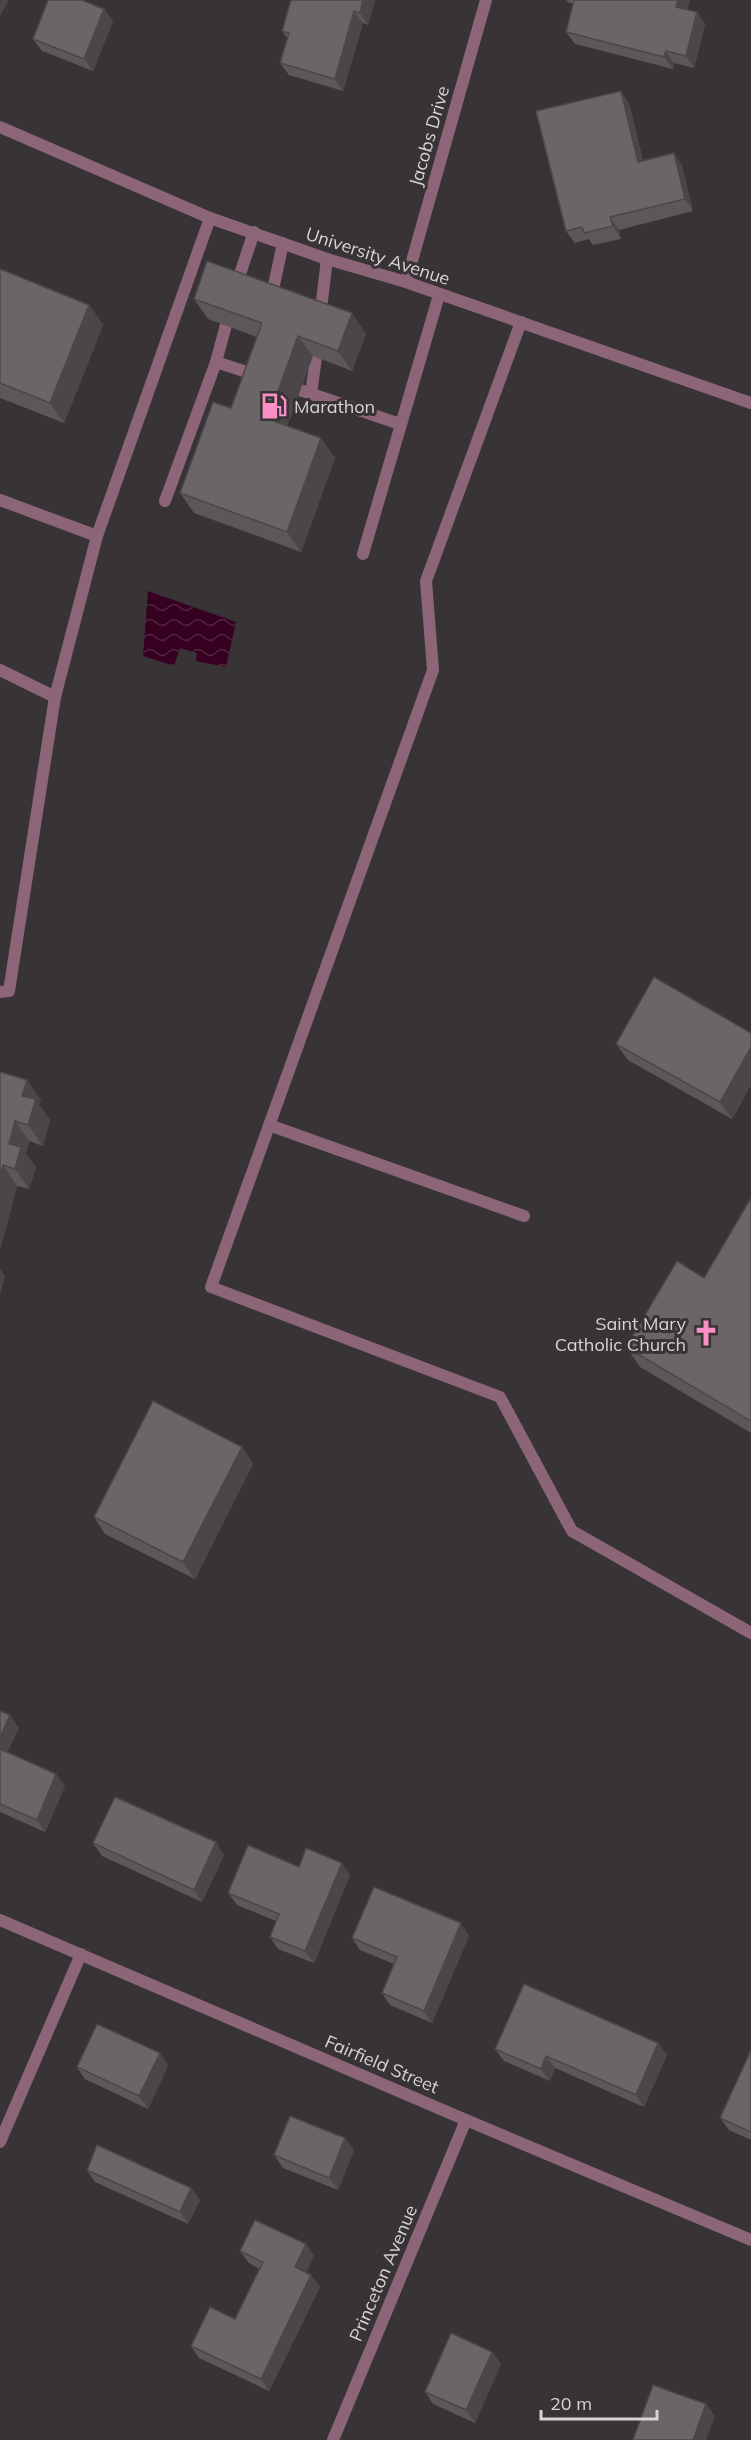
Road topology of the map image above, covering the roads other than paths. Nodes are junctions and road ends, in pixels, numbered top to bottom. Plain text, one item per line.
1 (486, 0) edge
2 (0, 127) edge
3 (210, 218) junction
4 (254, 232) junction
5 (283, 243) junction
6 (327, 259) junction
7 (406, 282) junction
8 (236, 286) edge
9 (440, 295) junction
10 (271, 299) edge
11 (320, 317) edge
12 (521, 322) junction
13 (226, 326) edge
14 (316, 358) edge
15 (216, 362) junction
16 (258, 372) edge
17 (751, 403) edge
18 (400, 424) junction
19 (0, 500) edge
20 (165, 501) dead end
21 (97, 536) junction
22 (363, 554) dead end
23 (0, 670) edge
24 (55, 697) junction
25 (0, 992) edge
26 (269, 1125) junction
27 (524, 1216) dead end
28 (751, 1633) edge
29 (0, 1920) edge
30 (81, 1954) junction
31 (466, 2120) junction
32 (0, 2142) edge
33 (751, 2240) edge
34 (333, 2440) edge

1 - 7 street, Jacobs Drive
2 - 3 street, University Avenue
3 - 4 street, University Avenue
3 - 21 street
4 - 5 street, University Avenue
4 - 8 street
5 - 6 street, University Avenue
5 - 10 street
6 - 7 street, University Avenue
6 - 11 street
7 - 9 street, University Avenue
9 - 12 street, University Avenue
9 - 18 street
12 - 17 street, University Avenue
12 - 26 street
13 - 15 street
14 - 18 street
15 - 16 street
15 - 20 street
18 - 22 street
19 - 21 street
21 - 24 street
23 - 24 street
24 - 25 street
26 - 27 street
26 - 28 street
29 - 30 street, Fairfield Street
30 - 31 street, Fairfield Street
30 - 32 street
31 - 33 street, Fairfield Street
31 - 34 street, Princeton Avenue

